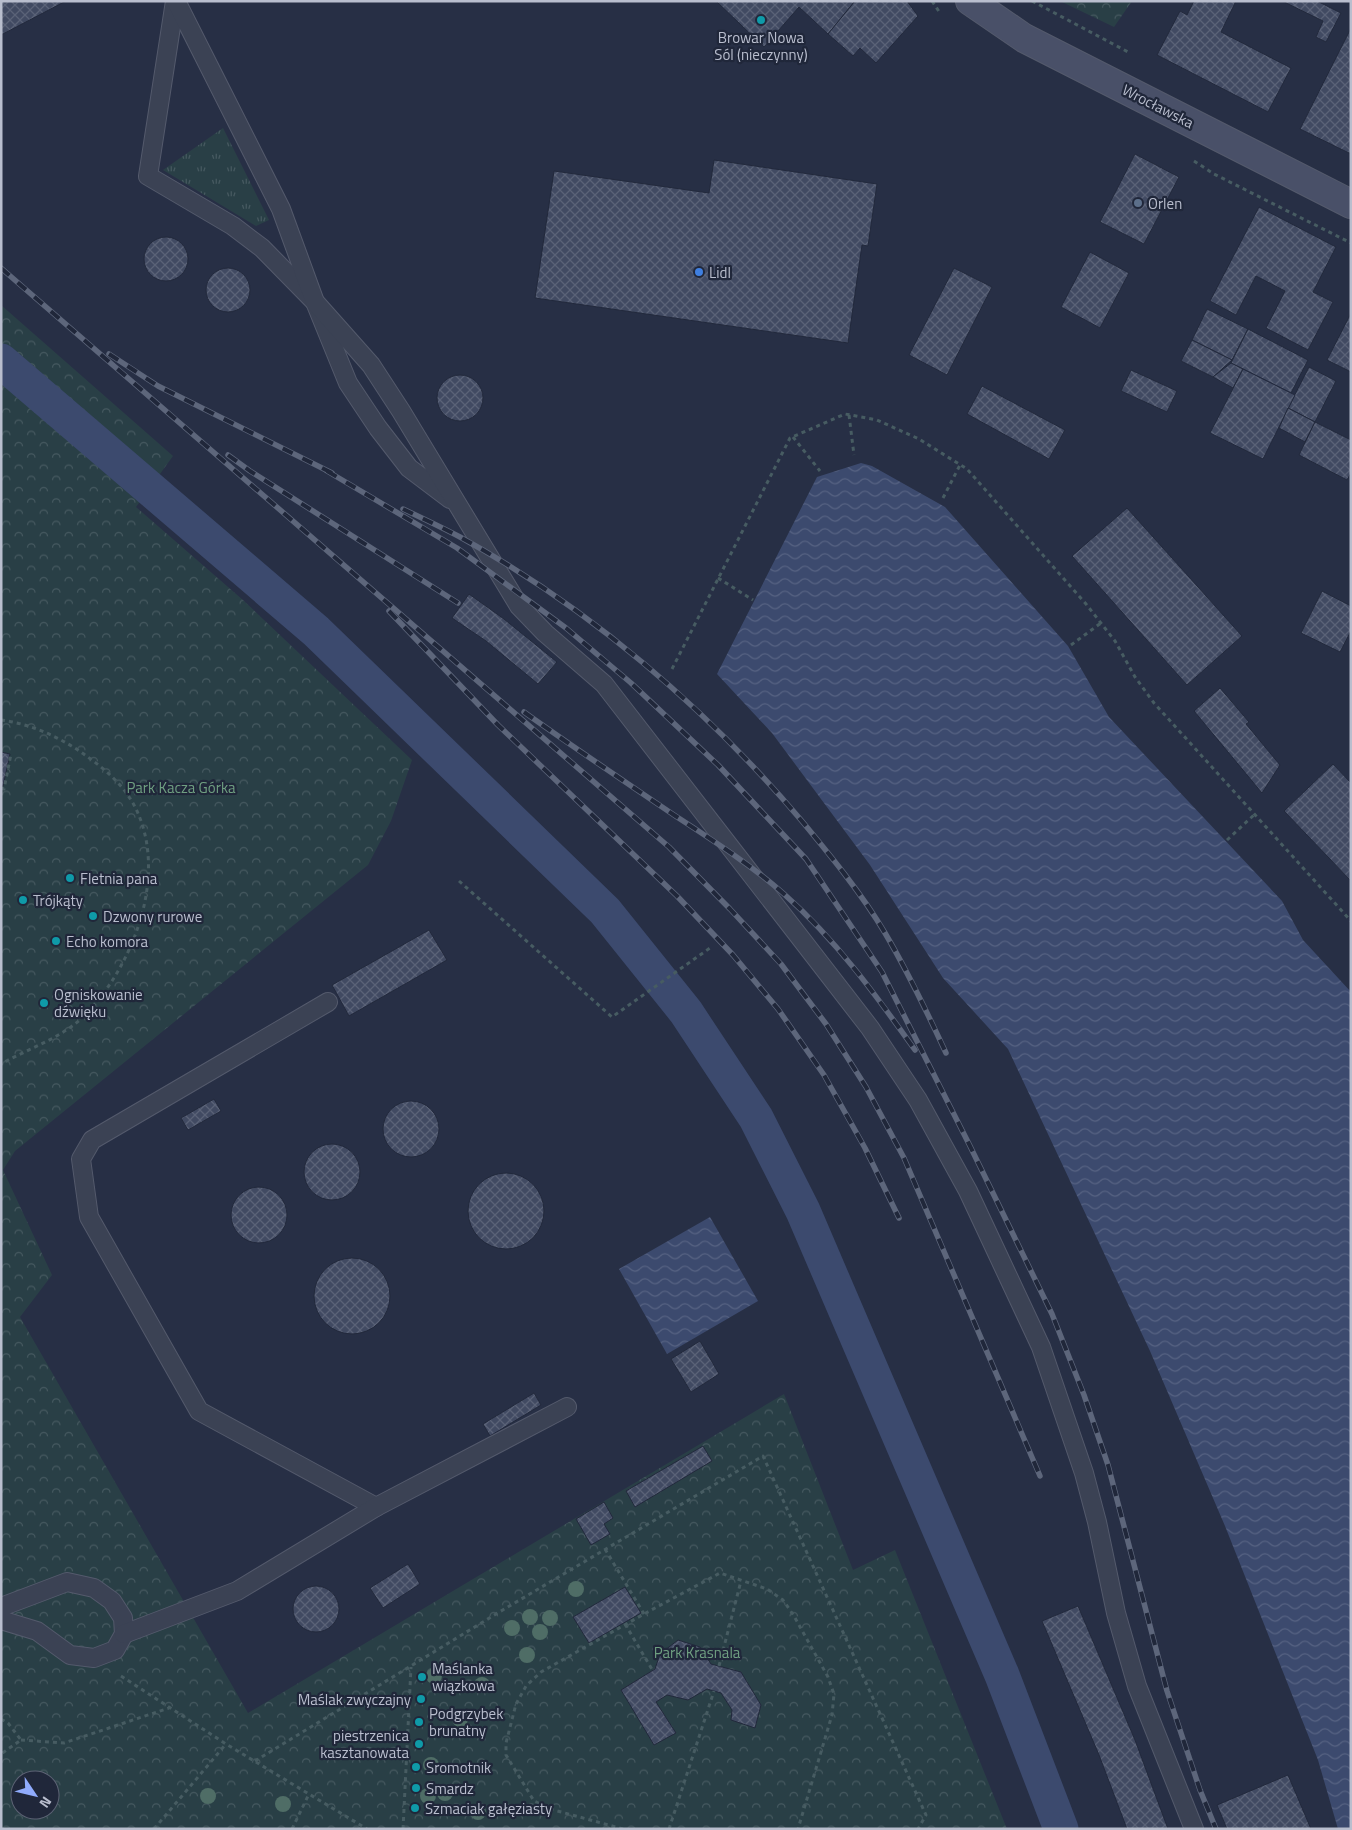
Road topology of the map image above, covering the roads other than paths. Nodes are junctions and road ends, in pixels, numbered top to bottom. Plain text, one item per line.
1 (175, 1) edge
2 (970, 1) edge
3 (1351, 204) edge
4 (314, 302) junction
5 (458, 506) junction
6 (328, 1002) dead end
7 (567, 1408) dead end
8 (376, 1507) junction
9 (1, 1607) edge
10 (1, 1620) edge
11 (124, 1634) junction
12 (1194, 1829) edge

1 - 4 lane
1 - 4 lane
2 - 3 street, Wrocławska
4 - 5 lane
4 - 5 lane
5 - 12 lane
6 - 8 lane
7 - 8 lane
8 - 11 lane
9 - 11 lane
10 - 11 lane

